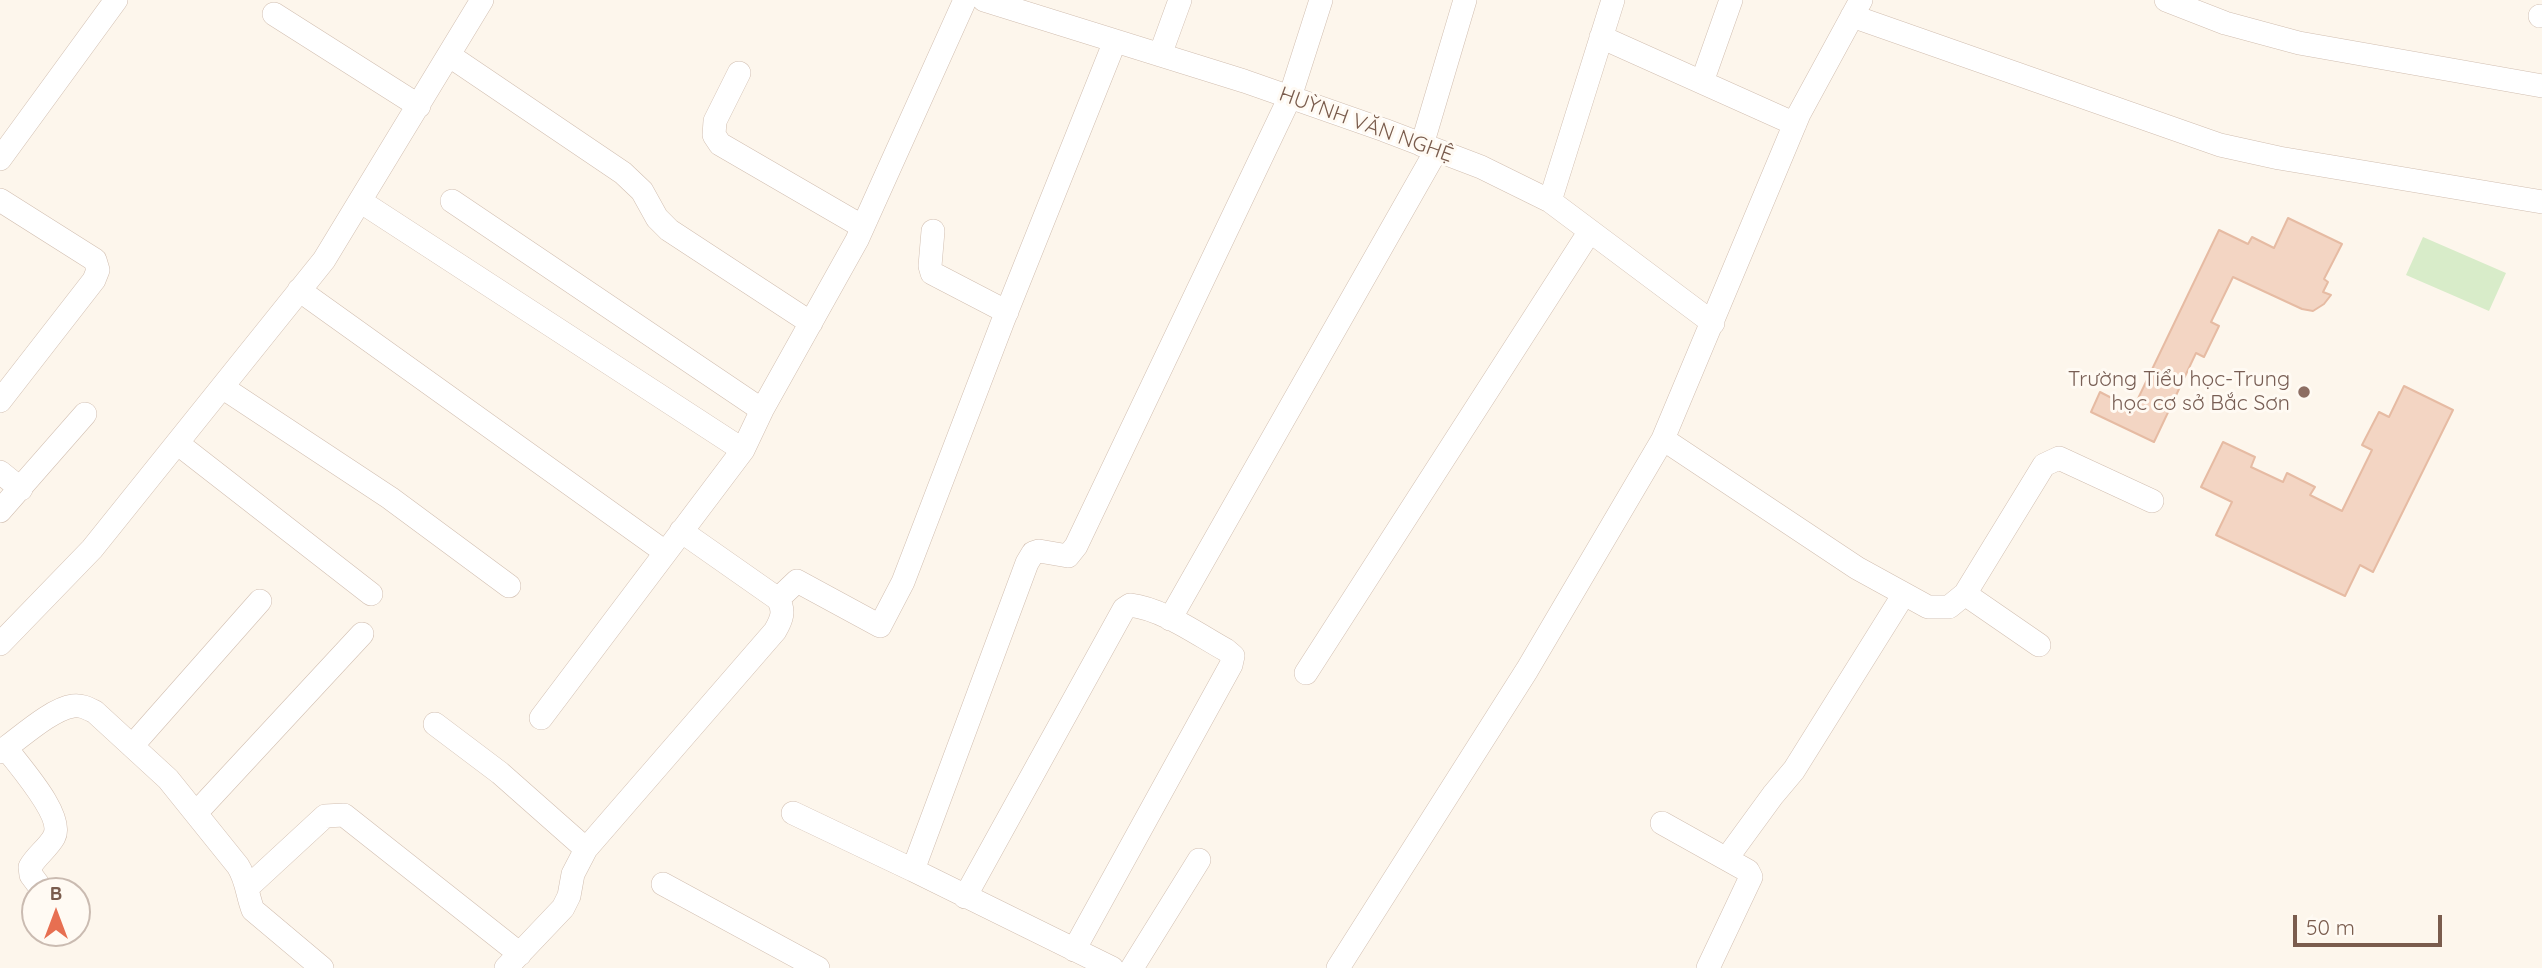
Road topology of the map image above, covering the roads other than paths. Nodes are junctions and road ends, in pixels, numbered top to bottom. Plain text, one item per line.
1 (116, 0) edge
2 (482, 0) edge
3 (965, 0) edge
4 (984, 0) edge
5 (1180, 0) edge
6 (1321, 0) edge
7 (1465, 0) edge
8 (1613, 0) edge
9 (1731, 0) edge
10 (2166, 0) edge
11 (1856, 8) edge
12 (1044, 9) edge
13 (274, 14) dead end
14 (1601, 37) junction
15 (1115, 41) junction
16 (1160, 55) junction
17 (450, 56) junction
18 (738, 73) dead end
19 (1702, 82) junction
20 (2542, 86) edge
21 (1290, 97) junction
22 (419, 106) junction
23 (1795, 124) junction
24 (1429, 148) junction
25 (0, 159) edge
26 (0, 200) edge
27 (360, 201) junction
28 (452, 201) dead end
29 (1550, 201) junction
30 (2542, 202) edge
31 (863, 227) junction
32 (933, 231) dead end
33 (1590, 231) junction
34 (299, 290) junction
35 (1007, 312) junction
36 (811, 323) junction
37 (1713, 323) junction
38 (222, 387) junction
39 (0, 401) edge
40 (762, 410) junction
41 (85, 414) dead end
42 (1663, 439) junction
43 (177, 443) junction
44 (743, 450) junction
45 (0, 472) edge
46 (21, 489) junction
47 (2152, 501) dead end
48 (0, 511) edge
49 (681, 531) junction
50 (665, 552) junction
51 (509, 586) dead end
52 (371, 594) dead end
53 (1904, 594) junction
54 (1965, 594) junction
55 (778, 599) junction
56 (260, 601) dead end
57 (1170, 619) junction
58 (362, 634) dead end
59 (0, 644) edge
60 (2039, 645) dead end
61 (1306, 673) dead end
62 (541, 718) dead end
63 (435, 724) dead end
64 (132, 746) junction
65 (3, 750) edge
66 (196, 813) junction
67 (793, 813) dead end
68 (1662, 823) dead end
69 (586, 849) junction
70 (1727, 858) junction
71 (1199, 860) dead end
72 (913, 870) junction
73 (32, 877) edge
74 (663, 884) dead end
75 (247, 888) junction
76 (965, 897) junction
77 (1074, 950) junction
78 (513, 961) edge
79 (803, 965) edge
80 (322, 968) edge
81 (1112, 968) edge
82 (1132, 968) edge
83 (1338, 968) edge
84 (1708, 968) edge

1 - 25 street
2 - 17 street
3 - 31 street
4 - 12 street, HUỲNH VĂN NGHỆ
5 - 16 street
6 - 21 street
7 - 24 street
8 - 14 street
9 - 19 street
10 - 20 street
11 - 23 street
11 - 30 street
12 - 15 street, HUỲNH VĂN NGHỆ
13 - 22 street
14 - 19 street
14 - 29 street
15 - 16 street, HUỲNH VĂN NGHỆ
15 - 35 street
16 - 21 street, HUỲNH VĂN NGHỆ
17 - 22 street
17 - 36 street
18 - 31 street
19 - 23 street
21 - 24 street, HUỲNH VĂN NGHỆ
21 - 72 street
22 - 27 street
23 - 37 street
24 - 29 street, HUỲNH VĂN NGHỆ
24 - 57 street
26 - 39 street
27 - 34 street
27 - 44 street
28 - 40 street
29 - 33 street, HUỲNH VĂN NGHỆ
31 - 36 street
32 - 35 street
33 - 37 street, HUỲNH VĂN NGHỆ
33 - 61 street
34 - 38 street
34 - 50 street
35 - 55 street
36 - 40 street
37 - 42 street
38 - 43 street
38 - 51 street
40 - 44 street
41 - 46 street
42 - 53 street
42 - 83 street
43 - 52 street
43 - 59 street
44 - 49 street
45 - 46 street
46 - 48 street
47 - 54 street
49 - 50 street
49 - 55 street
50 - 62 street
53 - 54 street
53 - 70 street
54 - 60 street
55 - 69 street
56 - 64 street
57 - 76 street
57 - 77 street
58 - 66 street
63 - 69 street
64 - 65 street
64 - 66 street
65 - 73 street
66 - 75 street
67 - 72 street
68 - 70 street
69 - 78 street
70 - 84 street
71 - 82 street
72 - 76 street
74 - 79 street
75 - 78 street
75 - 80 street
76 - 77 street
77 - 81 street

